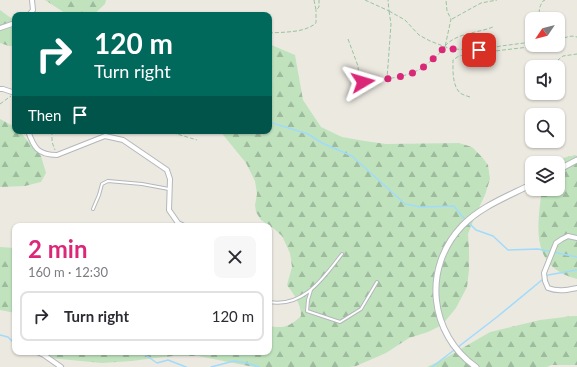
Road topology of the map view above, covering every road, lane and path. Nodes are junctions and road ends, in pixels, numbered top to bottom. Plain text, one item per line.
1 (32, 0) edge
2 (314, 0) edge
3 (319, 0) edge
4 (366, 0) edge
5 (388, 0) edge
6 (446, 0) edge
7 (497, 0) edge
8 (545, 0) edge
9 (316, 10) junction
10 (389, 11) junction
11 (31, 12) edge
12 (539, 12) edge
13 (451, 19) junction
14 (12, 24) edge
15 (494, 27) dead end
16 (0, 28) edge
17 (272, 33) edge
18 (577, 37) edge
19 (565, 38) edge
20 (348, 39) dead end
21 (525, 43) edge
22 (445, 47) junction
23 (525, 48) edge
24 (577, 54) edge
25 (558, 60) edge
26 (387, 79) junction
27 (0, 88) edge
28 (12, 92) edge
29 (12, 95) edge
30 (470, 97) dead end
31 (0, 104) edge
32 (29, 134) edge
33 (52, 134) edge
34 (177, 134) edge
35 (196, 140) dead end
36 (57, 155) junction
37 (577, 160) edge
38 (565, 166) edge
39 (525, 188) edge
40 (170, 190) junction
41 (93, 209) dead end
42 (178, 223) edge
43 (577, 238) edge
44 (342, 254) dead end
45 (377, 282) dead end
46 (577, 288) edge
47 (311, 290) junction
48 (272, 302) edge
49 (44, 355) edge
50 (60, 367) edge
51 (476, 367) edge

1 - 11 street
2 - 9 path
3 - 9 path
4 - 10 path
5 - 10 path
6 - 13 path
7 - 13 path
8 - 12 path
9 - 17 path
10 - 22 path
10 - 26 path
13 - 22 path
14 - 16 street
15 - 22 path
18 - 19 path
20 - 26 path
21 - 22 path
22 - 26 path
23 - 30 path
24 - 25 path
27 - 28 street
29 - 31 path
32 - 36 street
33 - 36 path
34 - 35 path
36 - 40 street
37 - 38 street
39 - 51 street
40 - 41 lane
40 - 42 street
43 - 46 street
44 - 47 lane
45 - 47 lane
47 - 48 lane
49 - 50 street

